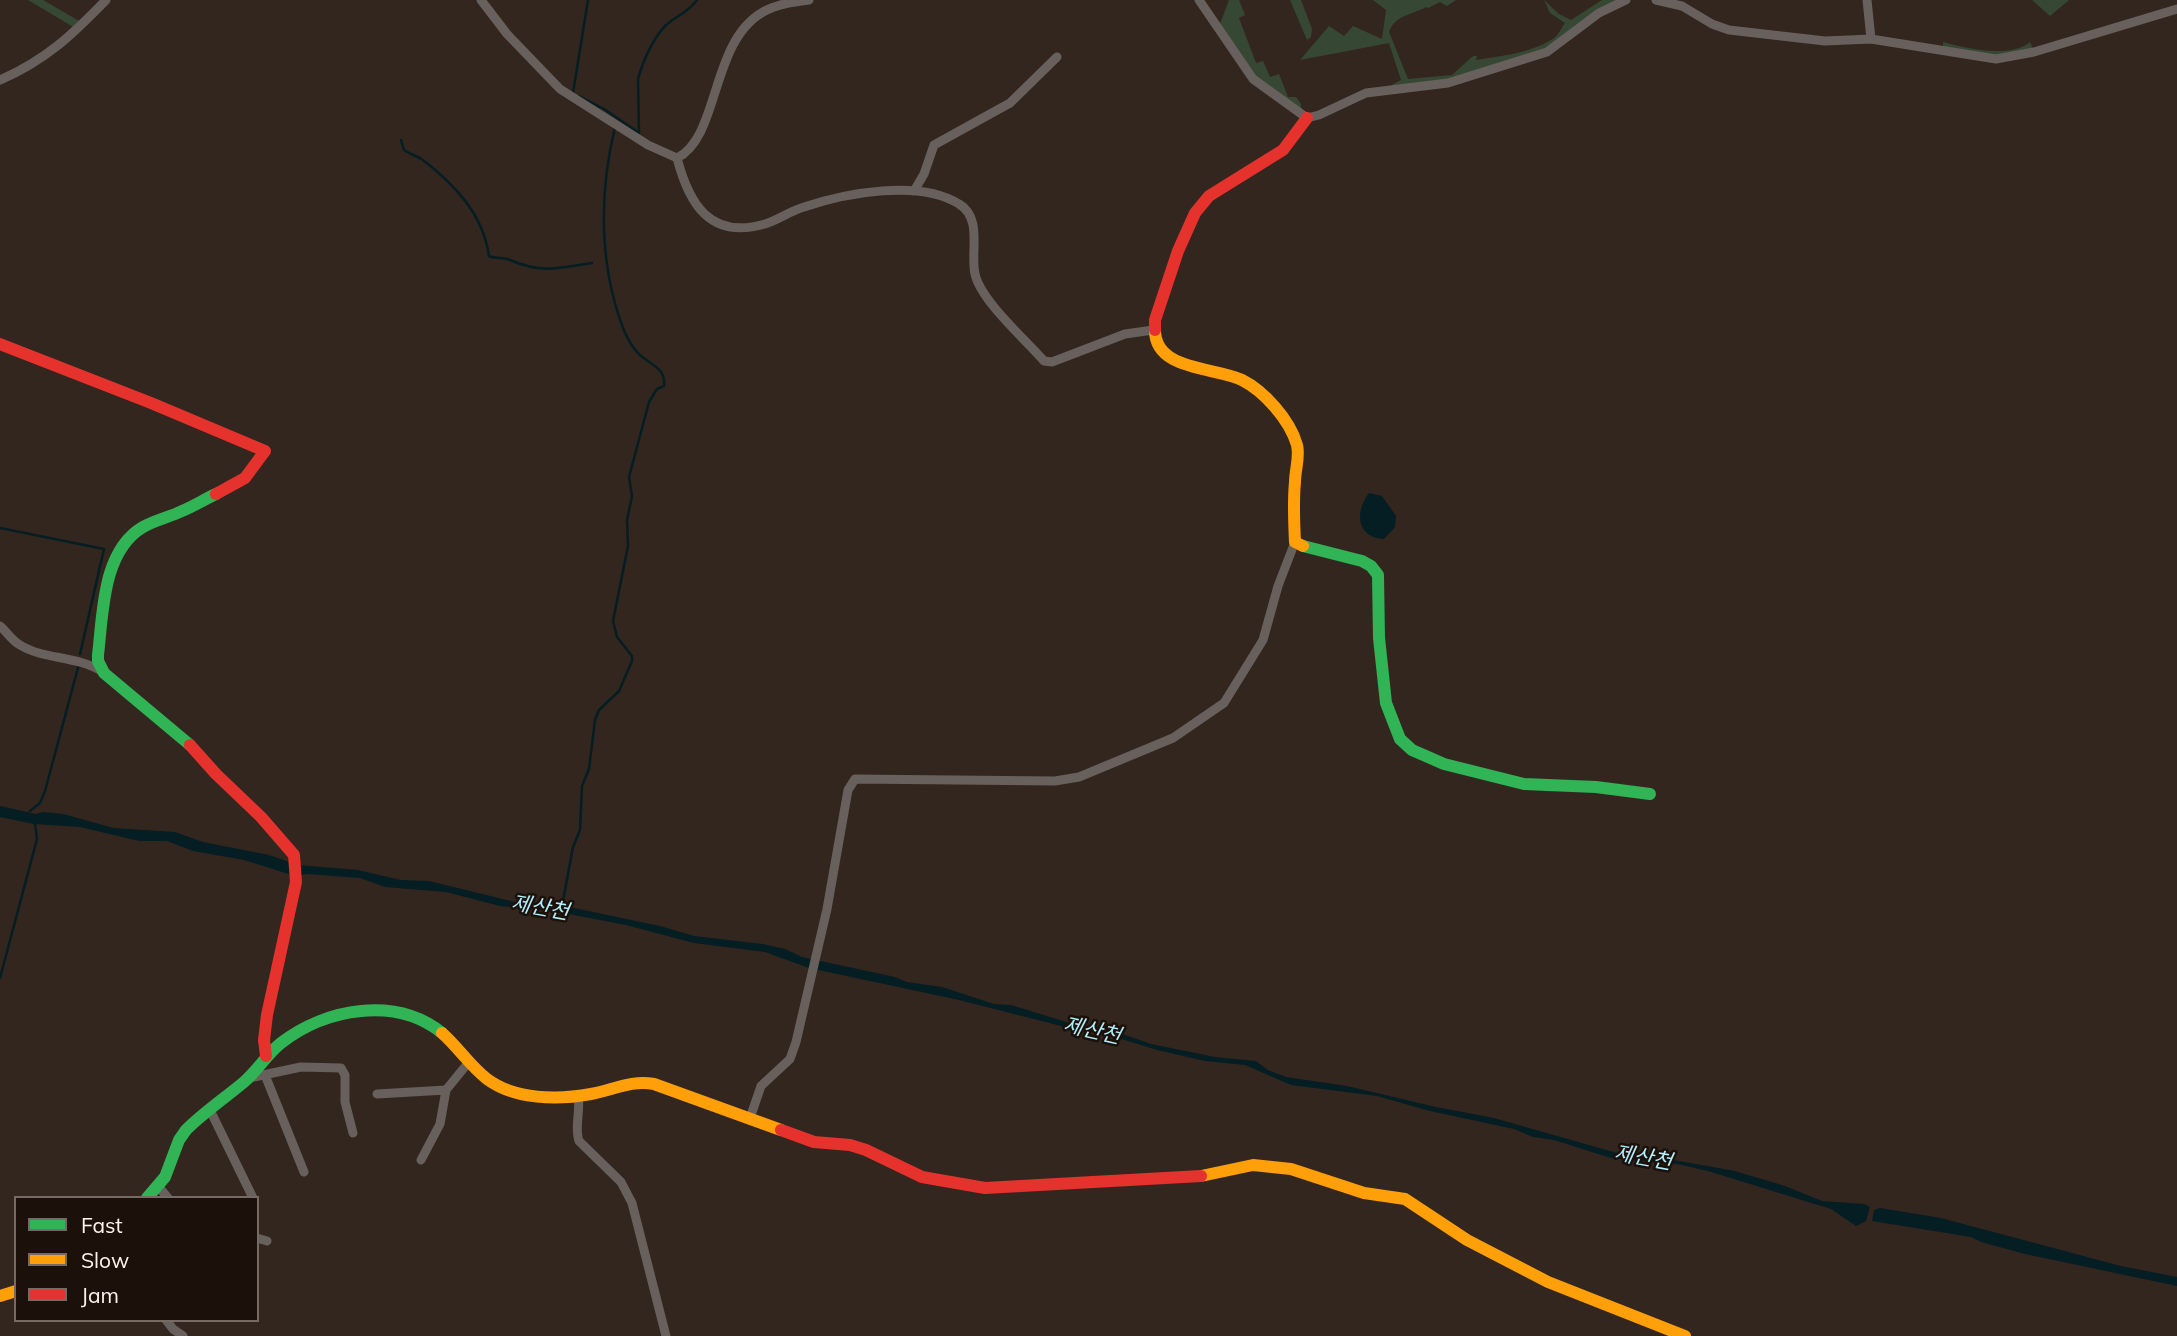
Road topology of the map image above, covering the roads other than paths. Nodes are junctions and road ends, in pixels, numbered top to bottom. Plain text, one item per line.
1 (106, 0) edge
2 (481, 0) edge
3 (809, 0) edge
4 (1199, 0) edge
5 (1626, 0) edge
6 (1656, 0) edge
7 (1867, 0) edge
8 (2177, 9) edge
9 (1871, 39) junction
10 (1057, 57) dead end
11 (0, 80) edge
12 (1307, 118) junction
13 (677, 158) junction
14 (914, 191) junction
15 (1153, 330) junction
16 (0, 344) edge
17 (1295, 542) junction
18 (0, 626) edge
19 (104, 673) junction
20 (1650, 794) dead end
21 (266, 1056) junction
22 (468, 1063) junction
23 (265, 1074) junction
24 (248, 1078) junction
25 (446, 1090) junction
26 (377, 1094) dead end
27 (578, 1096) junction
28 (210, 1110) junction
29 (750, 1118) junction
30 (353, 1133) dead end
31 (421, 1160) dead end
32 (304, 1172) dead end
33 (158, 1186) junction
34 (148, 1196) edge
35 (166, 1196) edge
36 (252, 1196) edge
37 (168, 1322) edge
38 (183, 1336) edge
39 (666, 1336) edge
40 (1685, 1336) edge

1 - 11 street
2 - 13 street
3 - 13 street
4 - 12 street
5 - 12 street
6 - 9 street
7 - 9 street
8 - 9 street
10 - 14 street
12 - 15 street
13 - 14 street
14 - 15 street
15 - 17 street
16 - 19 street
17 - 20 street
17 - 29 street
18 - 19 street
19 - 21 street
21 - 22 street
21 - 24 street
22 - 25 street
22 - 27 street
23 - 24 street
23 - 30 street
23 - 32 street
24 - 28 street
25 - 26 street
25 - 31 street
27 - 29 street
27 - 39 street
28 - 33 street
28 - 36 street
29 - 40 street
33 - 34 street
33 - 35 street
37 - 38 street

